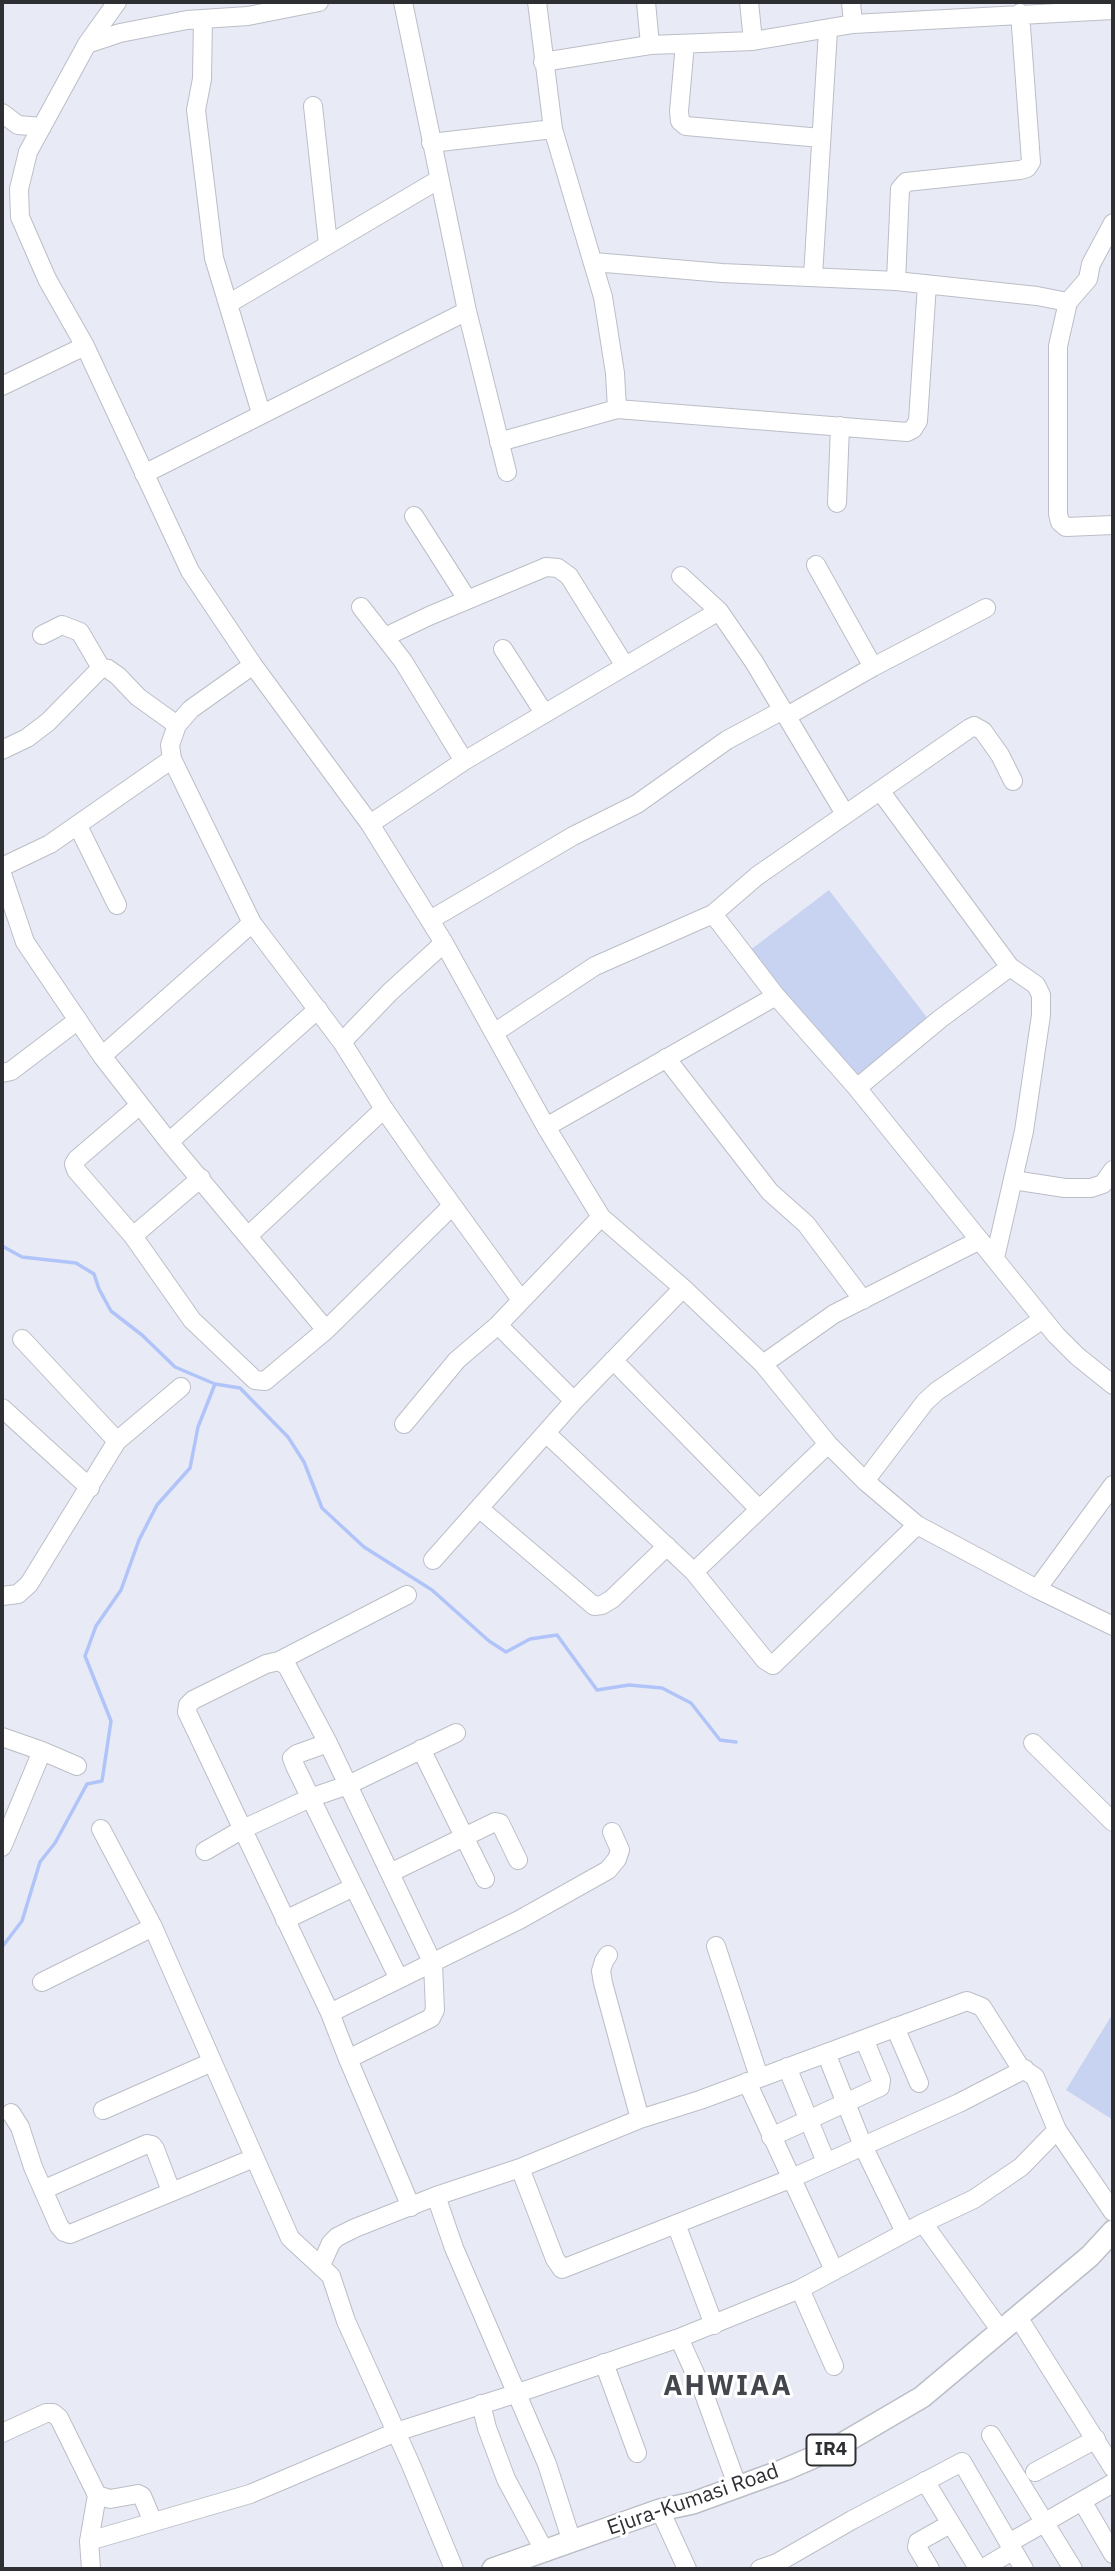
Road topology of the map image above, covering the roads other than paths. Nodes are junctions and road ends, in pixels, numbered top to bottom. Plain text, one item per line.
1 (117, 2) edge
2 (319, 2) edge
3 (403, 2) edge
4 (537, 2) edge
5 (646, 2) edge
6 (749, 2) edge
7 (851, 2) edge
8 (998, 9) edge
9 (1113, 10) edge
10 (1020, 13) junction
11 (203, 19) junction
12 (853, 24) junction
13 (828, 30) junction
14 (753, 41) junction
15 (87, 44) junction
16 (685, 44) junction
17 (650, 45) junction
18 (543, 62) junction
19 (313, 106) dead end
20 (2, 113) edge
21 (42, 127) junction
22 (553, 129) junction
23 (821, 138) junction
24 (431, 143) junction
25 (438, 180) junction
26 (1113, 223) edge
27 (328, 244) junction
28 (593, 262) junction
29 (813, 276) junction
30 (896, 281) junction
31 (927, 284) junction
32 (1068, 302) junction
33 (228, 304) junction
34 (467, 311) junction
35 (85, 346) junction
36 (2, 386) edge
37 (617, 409) junction
38 (261, 413) junction
39 (840, 426) junction
40 (499, 442) junction
41 (507, 472) dead end
42 (144, 474) junction
43 (837, 503) dead end
44 (414, 516) dead end
45 (1113, 525) edge
46 (816, 565) dead end
47 (681, 576) dead end
48 (467, 599) junction
49 (361, 607) dead end
50 (986, 608) dead end
51 (719, 611) junction
52 (42, 635) dead end
53 (385, 637) junction
54 (503, 649) dead end
55 (253, 665) junction
56 (625, 666) junction
57 (873, 667) junction
58 (101, 668) junction
59 (544, 713) junction
60 (785, 713) junction
61 (177, 725) junction
62 (2, 750) edge
63 (172, 759) junction
64 (464, 761) junction
65 (1013, 781) dead end
66 (881, 792) junction
67 (845, 814) junction
68 (370, 824) junction
69 (78, 826) junction
70 (2, 867) edge
71 (2, 874) edge
72 (117, 905) dead end
73 (713, 914) junction
74 (430, 920) junction
75 (252, 923) junction
76 (444, 943) junction
77 (1010, 967) junction
78 (776, 996) junction
79 (318, 1009) junction
80 (78, 1020) junction
81 (494, 1033) junction
82 (342, 1042) junction
83 (103, 1056) junction
84 (666, 1058) junction
85 (2, 1073) edge
86 (857, 1088) junction
87 (140, 1105) junction
88 (384, 1109) junction
89 (546, 1127) junction
90 (169, 1142) junction
91 (1113, 1170) edge
92 (201, 1178) junction
93 (1013, 1180) junction
94 (452, 1207) junction
95 (601, 1217) junction
96 (133, 1236) junction
97 (248, 1236) junction
98 (980, 1240) junction
99 (995, 1258) junction
100 (683, 1288) junction
101 (521, 1300) junction
102 (863, 1300) junction
103 (1043, 1319) junction
104 (498, 1325) junction
105 (326, 1330) junction
106 (22, 1339) dead end
107 (613, 1360) junction
108 (763, 1364) junction
109 (1113, 1385) edge
110 (181, 1387) dead end
111 (574, 1401) junction
112 (2, 1408) edge
113 (404, 1424) dead end
114 (547, 1434) junction
115 (117, 1441) junction
116 (828, 1444) junction
117 (866, 1481) junction
118 (1113, 1485) edge
119 (90, 1488) junction
120 (759, 1508) junction
121 (480, 1509) junction
122 (917, 1525) junction
123 (667, 1546) junction
124 (433, 1560) dead end
125 (694, 1572) junction
126 (1037, 1589) junction
127 (407, 1595) dead end
128 (2, 1596) edge
129 (1113, 1626) edge
130 (279, 1661) junction
131 (456, 1733) dead end
132 (2, 1737) edge
133 (328, 1743) junction
134 (1033, 1743) dead end
135 (421, 1749) junction
136 (42, 1751) junction
137 (76, 1766) dead end
138 (348, 1785) junction
139 (310, 1798) junction
140 (1113, 1822) edge
141 (101, 1829) dead end
142 (243, 1829) junction
143 (612, 1832) dead end
144 (464, 1836) junction
145 (2, 1847) edge
146 (205, 1851) dead end
147 (518, 1860) dead end
148 (390, 1873) junction
149 (485, 1879) dead end
150 (354, 1887) junction
151 (285, 1920) junction
152 (153, 1927) junction
153 (716, 1947) dead end
154 (608, 1955) dead end
155 (433, 1964) junction
156 (399, 1979) junction
157 (42, 1982) dead end
158 (330, 2013) junction
159 (895, 2027) junction
160 (864, 2039) junction
161 (826, 2053) junction
162 (348, 2059) junction
163 (212, 2062) junction
164 (788, 2067) junction
165 (1025, 2070) junction
166 (753, 2080) junction
167 (919, 2083) dead end
168 (845, 2105) junction
169 (103, 2110) dead end
170 (11, 2113) dead end
171 (640, 2119) junction
172 (809, 2120) junction
173 (1057, 2130) junction
174 (771, 2137) junction
175 (863, 2146) junction
176 (254, 2158) junction
177 (826, 2162) junction
178 (520, 2168) junction
179 (790, 2179) junction
180 (45, 2189) junction
181 (171, 2191) junction
182 (436, 2196) junction
183 (411, 2207) junction
184 (1113, 2212) edge
185 (923, 2223) junction
186 (676, 2224) junction
187 (1113, 2231) edge
188 (905, 2232) junction
189 (321, 2265) junction
190 (834, 2270) junction
191 (800, 2289) junction
192 (1017, 2317) junction
193 (715, 2325) junction
194 (1001, 2331) junction
195 (678, 2338) junction
196 (604, 2363) junction
197 (834, 2366) dead end
198 (518, 2393) junction
199 (481, 2404) junction
200 (396, 2431) junction
201 (2, 2432) edge
202 (991, 2435) dead end
203 (1096, 2439) junction
204 (637, 2453) dead end
205 (1113, 2468) edge
206 (1035, 2472) dead end
207 (925, 2481) junction
208 (1113, 2483) edge
209 (737, 2485) junction
210 (97, 2495) junction
211 (1082, 2501) junction
212 (660, 2511) junction
213 (153, 2522) junction
214 (1045, 2523) junction
215 (950, 2524) junction
216 (89, 2542) junction
217 (572, 2542) junction
218 (1011, 2547) junction
219 (545, 2552) junction
220 (1113, 2554) edge
221 (779, 2566) edge
222 (970, 2567) edge
223 (91, 2569) edge
224 (454, 2569) edge
225 (497, 2569) edge
226 (687, 2569) edge
227 (760, 2569) edge
228 (930, 2569) edge
229 (1024, 2569) edge
230 (1073, 2569) edge

1 - 15 street
2 - 11 street
3 - 24 street
4 - 18 street
5 - 17 street
6 - 14 street
7 - 12 street
8 - 10 street
8 - 12 street
9 - 10 street
10 - 30 street
11 - 15 street
11 - 33 street
12 - 13 street
13 - 14 street
13 - 23 street
14 - 16 street
15 - 21 street
16 - 17 street
16 - 23 street
17 - 18 street
18 - 22 street
19 - 27 street
20 - 21 street
21 - 35 street
22 - 24 street
22 - 28 street
23 - 29 street
24 - 25 street
25 - 27 street
25 - 34 street
26 - 32 street
27 - 33 street
28 - 29 street
28 - 37 street
29 - 30 street
30 - 31 street
31 - 32 street
31 - 39 street
32 - 45 street
33 - 38 street
34 - 38 street
34 - 40 street
35 - 36 street
35 - 42 street
37 - 39 street
37 - 40 street
38 - 42 street
39 - 43 street
40 - 41 street
42 - 55 street
44 - 48 street
46 - 57 street
47 - 51 street
48 - 53 street
48 - 56 street
49 - 53 street
50 - 57 street
51 - 56 street
51 - 60 street
52 - 58 street
53 - 64 street
54 - 59 street
55 - 61 street
55 - 68 street
56 - 59 street
57 - 60 street
58 - 61 street
58 - 62 street
59 - 64 street
60 - 67 street
60 - 74 street
61 - 63 street
63 - 69 street
63 - 75 street
64 - 68 street
65 - 66 street
66 - 67 street
66 - 77 street
67 - 73 street
68 - 74 street
69 - 70 street
69 - 72 street
71 - 80 street
73 - 78 street
73 - 81 street
74 - 76 street
75 - 79 street
75 - 83 street
76 - 81 street
76 - 82 street
77 - 86 street
77 - 93 street
78 - 84 street
78 - 86 street
79 - 82 street
79 - 90 street
80 - 83 street
80 - 85 street
81 - 89 street
82 - 88 street
83 - 87 street
84 - 89 street
84 - 102 street
86 - 98 street
87 - 90 street
87 - 96 street
88 - 94 street
88 - 97 street
89 - 95 street
90 - 92 street
91 - 93 street
92 - 96 street
92 - 97 street
93 - 99 street
94 - 101 street
94 - 105 street
95 - 100 street
95 - 101 street
96 - 105 street
97 - 105 street
98 - 99 street
98 - 102 street
99 - 103 street
100 - 107 street
100 - 108 street
101 - 104 street
102 - 108 street
103 - 109 street
103 - 117 street
104 - 111 street
104 - 113 street
106 - 115 street
107 - 111 street
107 - 120 street
108 - 116 street
110 - 115 street
111 - 114 street
112 - 119 street
114 - 121 street
114 - 123 street
115 - 119 street
116 - 117 street
116 - 120 street
117 - 122 street
118 - 126 street
119 - 128 street
120 - 125 street
121 - 123 street
121 - 124 street
122 - 125 street
122 - 126 street
123 - 125 street
126 - 129 street
127 - 130 street
130 - 133 street
130 - 142 street
131 - 135 street
132 - 136 street
133 - 138 street
133 - 139 street
134 - 140 street
135 - 138 street
135 - 144 street
136 - 137 street
136 - 145 street
138 - 139 street
138 - 148 street
139 - 142 street
139 - 150 street
141 - 152 street
142 - 146 street
142 - 151 street
143 - 155 street
144 - 147 street
144 - 148 street
144 - 149 street
148 - 155 street
150 - 151 street
150 - 156 street
151 - 158 street
152 - 157 street
152 - 163 street
153 - 166 street
154 - 171 street
155 - 156 street
155 - 162 street
156 - 158 street
158 - 162 street
159 - 160 street
159 - 165 street
159 - 167 street
160 - 161 street
160 - 168 street
161 - 164 street
161 - 168 street
162 - 183 street
163 - 169 street
163 - 176 street
164 - 166 street
164 - 172 street
165 - 173 street
165 - 175 street
166 - 171 street
166 - 174 street
168 - 172 street
168 - 175 street
170 - 180 street
171 - 178 street
172 - 174 street
172 - 177 street
173 - 184 street
173 - 185 street
174 - 179 street
175 - 177 street
175 - 188 street
176 - 181 street
176 - 189 street
177 - 179 street
178 - 182 street
178 - 186 street
179 - 186 street
179 - 190 street
180 - 181 street
180 - 181 street
182 - 183 street
182 - 198 street
183 - 189 street
185 - 188 street
185 - 194 street
186 - 193 street
187 - 192 main road, Ejura-Kumasi Road / IR4
188 - 190 street
189 - 200 street
190 - 191 street
191 - 193 street
191 - 197 street
192 - 194 main road, Ejura-Kumasi Road / IR4
192 - 203 street
193 - 195 street
194 - 209 main road, Ejura-Kumasi Road / IR4
195 - 196 street
195 - 209 street
196 - 198 street
196 - 204 street
198 - 199 street
198 - 217 street
199 - 200 street
199 - 219 street
200 - 213 street
200 - 224 street
201 - 210 street
202 - 214 street
203 - 205 street
203 - 206 street
207 - 215 street
207 - 218 street
207 - 221 street
208 - 211 street
209 - 212 main road, Ejura-Kumasi Road / IR4
210 - 213 street
210 - 216 street
211 - 214 street
211 - 220 street
212 - 217 main road, Ejura-Kumasi Road / IR4
212 - 226 street
213 - 216 street
214 - 218 street
214 - 230 street
215 - 222 street
215 - 228 street
216 - 223 street
217 - 219 main road, Ejura-Kumasi Road / IR4
218 - 222 street
218 - 229 street
219 - 225 main road, Ejura-Kumasi Road / IR4
221 - 227 street

